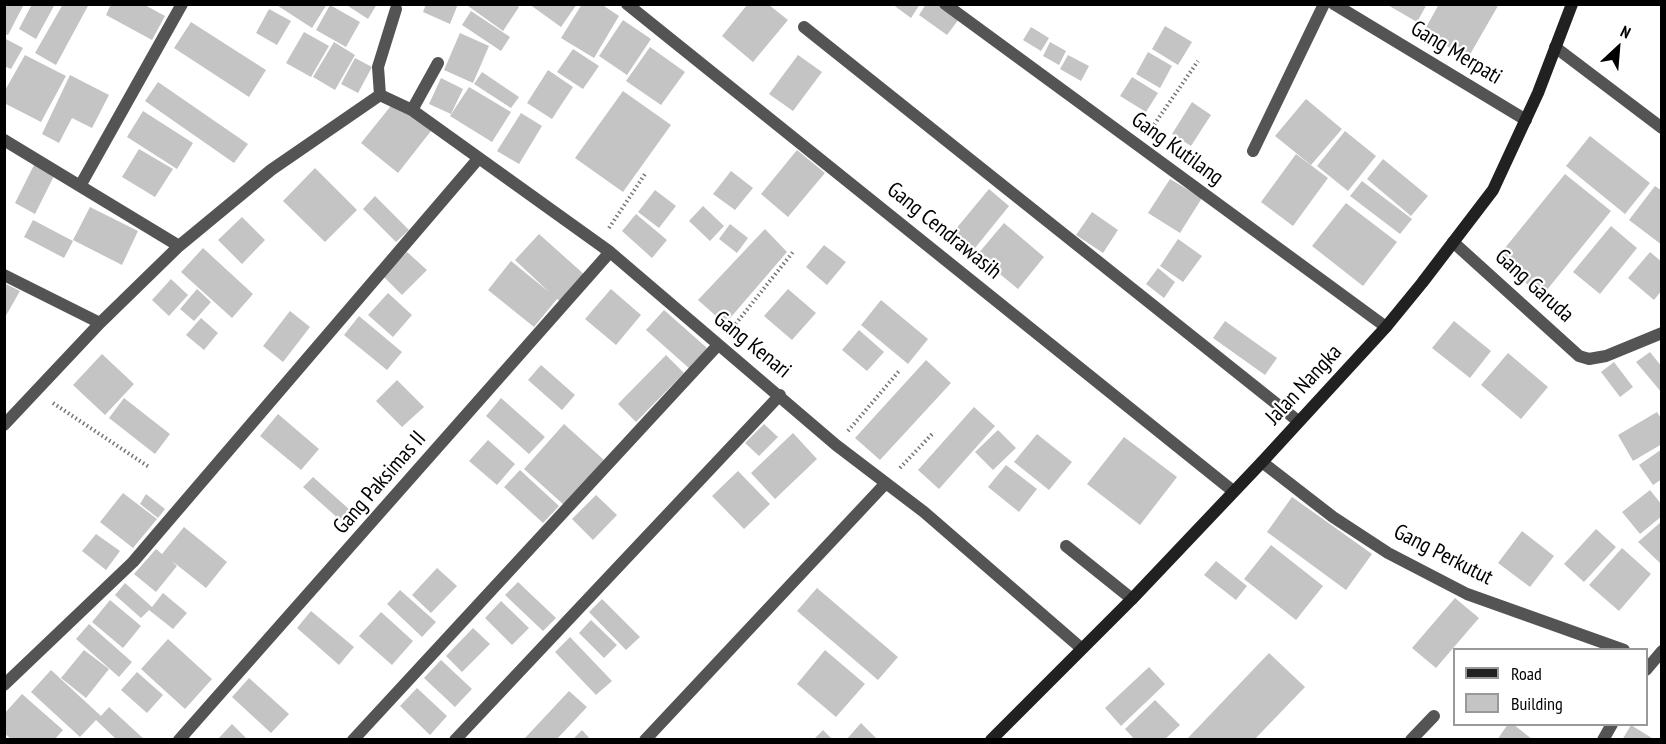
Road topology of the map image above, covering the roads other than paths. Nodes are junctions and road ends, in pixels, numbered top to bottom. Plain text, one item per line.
1 (182, 4) edge
2 (627, 4) edge
3 (945, 4) edge
4 (1324, 4) edge
5 (1334, 4) edge
6 (1572, 4) edge
7 (396, 9) dead end
8 (804, 27) dead end
9 (1556, 47) junction
10 (438, 63) dead end
11 (380, 95) junction
12 (412, 110) junction
13 (1526, 120) junction
14 (1662, 128) edge
15 (4, 140) edge
16 (1253, 151) dead end
17 (478, 159) junction
18 (80, 186) junction
19 (1453, 242) junction
20 (179, 246) junction
21 (610, 252) junction
22 (4, 275) edge
23 (100, 323) junction
24 (1386, 327) junction
25 (1662, 333) edge
26 (718, 345) junction
27 (780, 395) junction
28 (1298, 421) junction
29 (4, 425) edge
30 (1262, 462) junction
31 (885, 484) junction
32 (1233, 491) junction
33 (1066, 546) dead end
34 (1132, 599) junction
35 (1081, 648) junction
36 (1619, 648) edge
37 (4, 685) edge
38 (1434, 716) dead end
39 (1611, 726) edge
40 (179, 740) edge
41 (353, 740) edge
42 (455, 740) edge
43 (645, 740) edge
44 (991, 740) edge
45 (1412, 740) edge
46 (1603, 740) edge

1 - 18 street
2 - 32 street, Gang Cendrawasih
3 - 24 street, Gang Kutilang
4 - 16 street
5 - 13 street, Gang Merpati
6 - 9 main road, Jalan Nangka
7 - 11 street
8 - 28 street
9 - 13 main road, Jalan Nangka
9 - 14 street
10 - 12 street
11 - 12 street, Gang Kenari
11 - 20 street
12 - 17 street, Gang Kenari
13 - 19 main road, Jalan Nangka
15 - 18 street
17 - 21 street, Gang Kenari
17 - 37 street
18 - 20 street
19 - 24 main road, Jalan Nangka
19 - 25 street, Gang Garuda
20 - 23 street
21 - 26 street, Gang Kenari
21 - 40 street, Gang Paksimas II
22 - 23 street
23 - 29 street
24 - 28 main road, Jalan Nangka
26 - 27 street, Gang Kenari
26 - 41 street
27 - 31 street, Gang Kenari
27 - 42 street
28 - 30 main road, Jalan Nangka
30 - 32 main road, Jalan Nangka
30 - 36 street, Gang Perkutut
31 - 35 street, Gang Kenari
31 - 43 street
32 - 34 main road, Jalan Nangka
33 - 34 street
34 - 35 main road, Jalan Nangka
35 - 44 main road, Jalan Nangka
38 - 45 street
39 - 46 street

